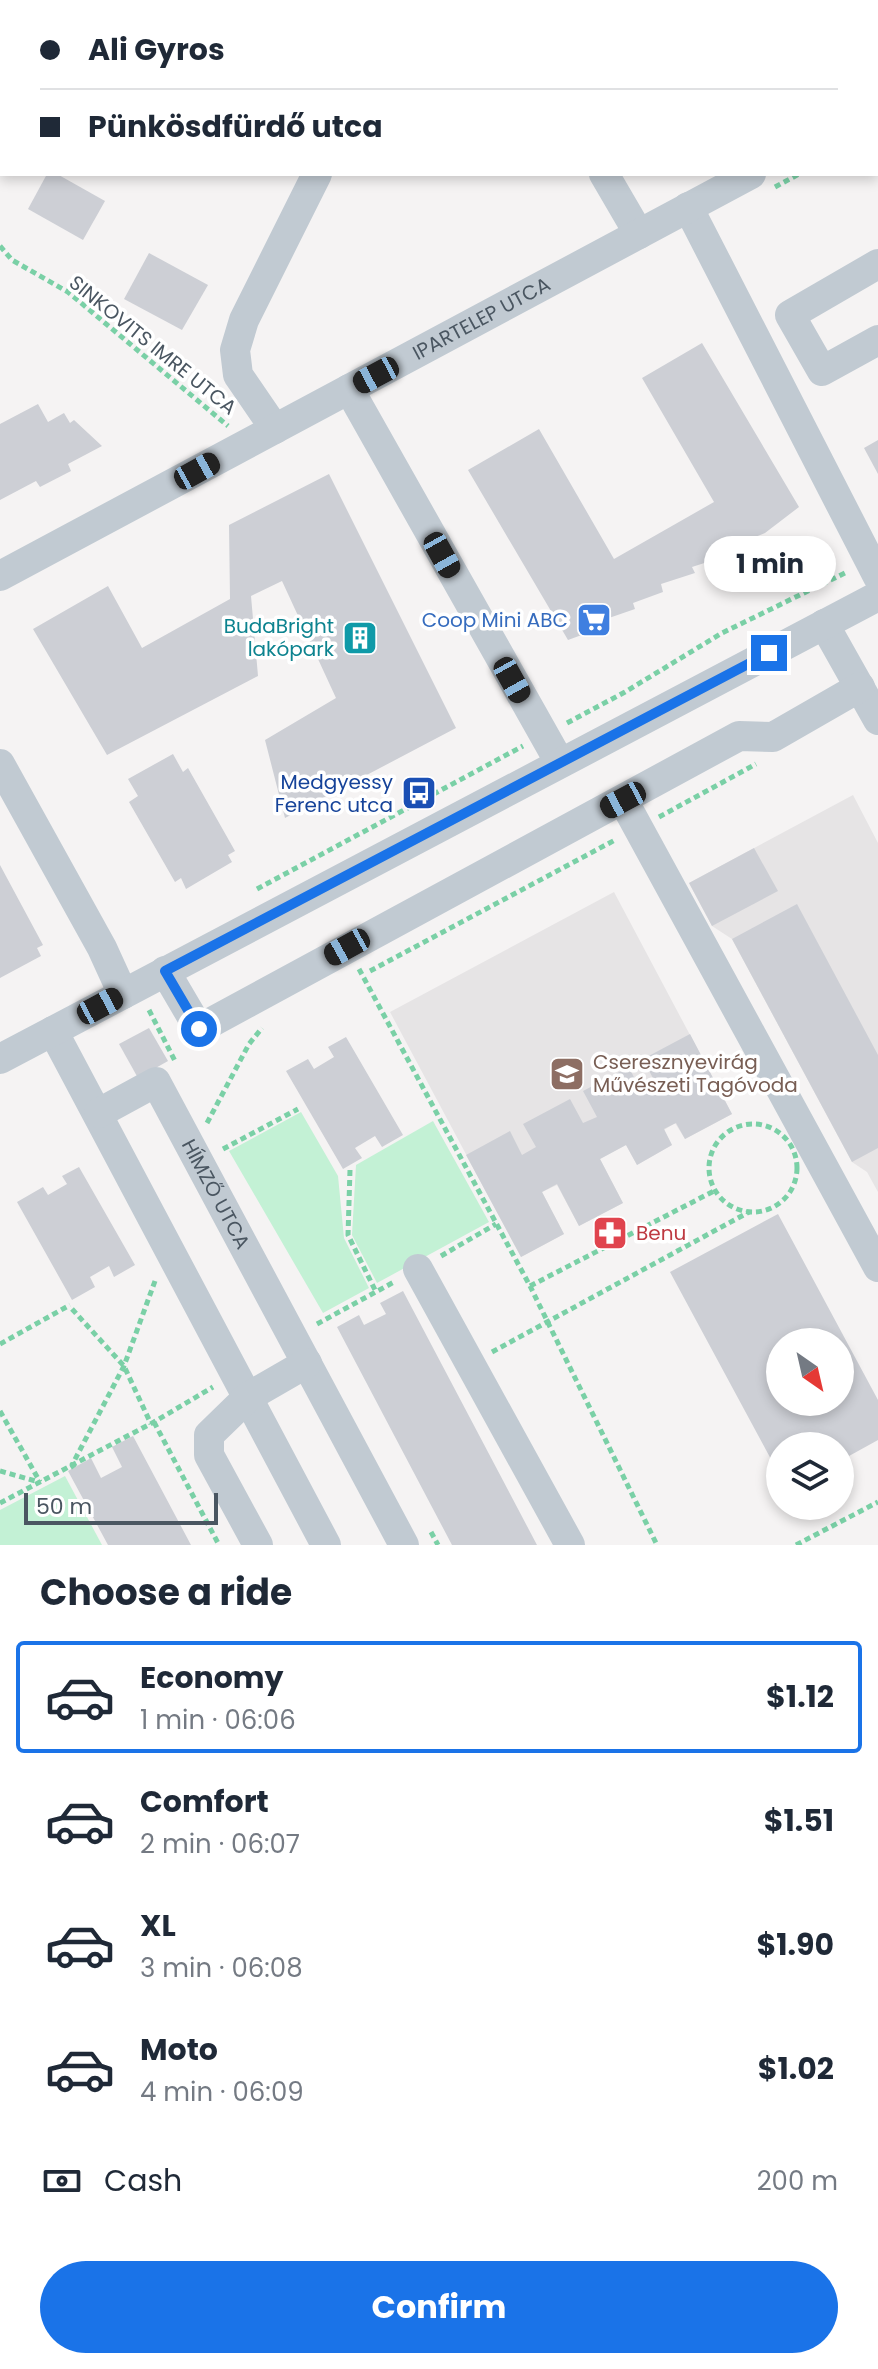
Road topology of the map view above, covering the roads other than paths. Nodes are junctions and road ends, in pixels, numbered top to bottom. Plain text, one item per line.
1 (316, 176) edge
2 (605, 176) edge
3 (759, 182) edge
4 (688, 207) junction
5 (639, 234) junction
6 (878, 264) edge
7 (878, 340) edge
8 (349, 389) junction
9 (275, 429) junction
10 (874, 569) edge
11 (0, 576) edge
12 (878, 596) edge
13 (824, 624) junction
14 (860, 687) junction
15 (878, 720) edge
16 (560, 763) junction
17 (0, 764) edge
18 (623, 800) junction
19 (165, 971) junction
20 (123, 994) junction
21 (53, 1031) junction
22 (0, 1059) edge
23 (99, 1113) junction
24 (878, 1267) edge
25 (418, 1269) road end
26 (307, 1363) junction
27 (242, 1385) junction
28 (417, 1538) edge
29 (258, 1545) edge
30 (326, 1545) edge
31 (570, 1545) edge

1 - 9 street
2 - 5 street
3 - 4 street, IPARTELEP UTCA
4 - 5 street, IPARTELEP UTCA
4 - 10 street
5 - 8 street, IPARTELEP UTCA
6 - 7 street
8 - 9 street, IPARTELEP UTCA
8 - 16 street
9 - 11 street, IPARTELEP UTCA
12 - 13 street
13 - 14 street
13 - 16 street
14 - 15 street
14 - 18 street
16 - 19 street
17 - 20 street
18 - 19 street
18 - 24 street
19 - 20 street
20 - 21 street
21 - 22 street
21 - 23 street
23 - 26 street, HÍMZŐ UTCA
23 - 27 street
25 - 31 street
26 - 27 street
26 - 28 street, HÍMZŐ UTCA
27 - 29 street
27 - 30 street

